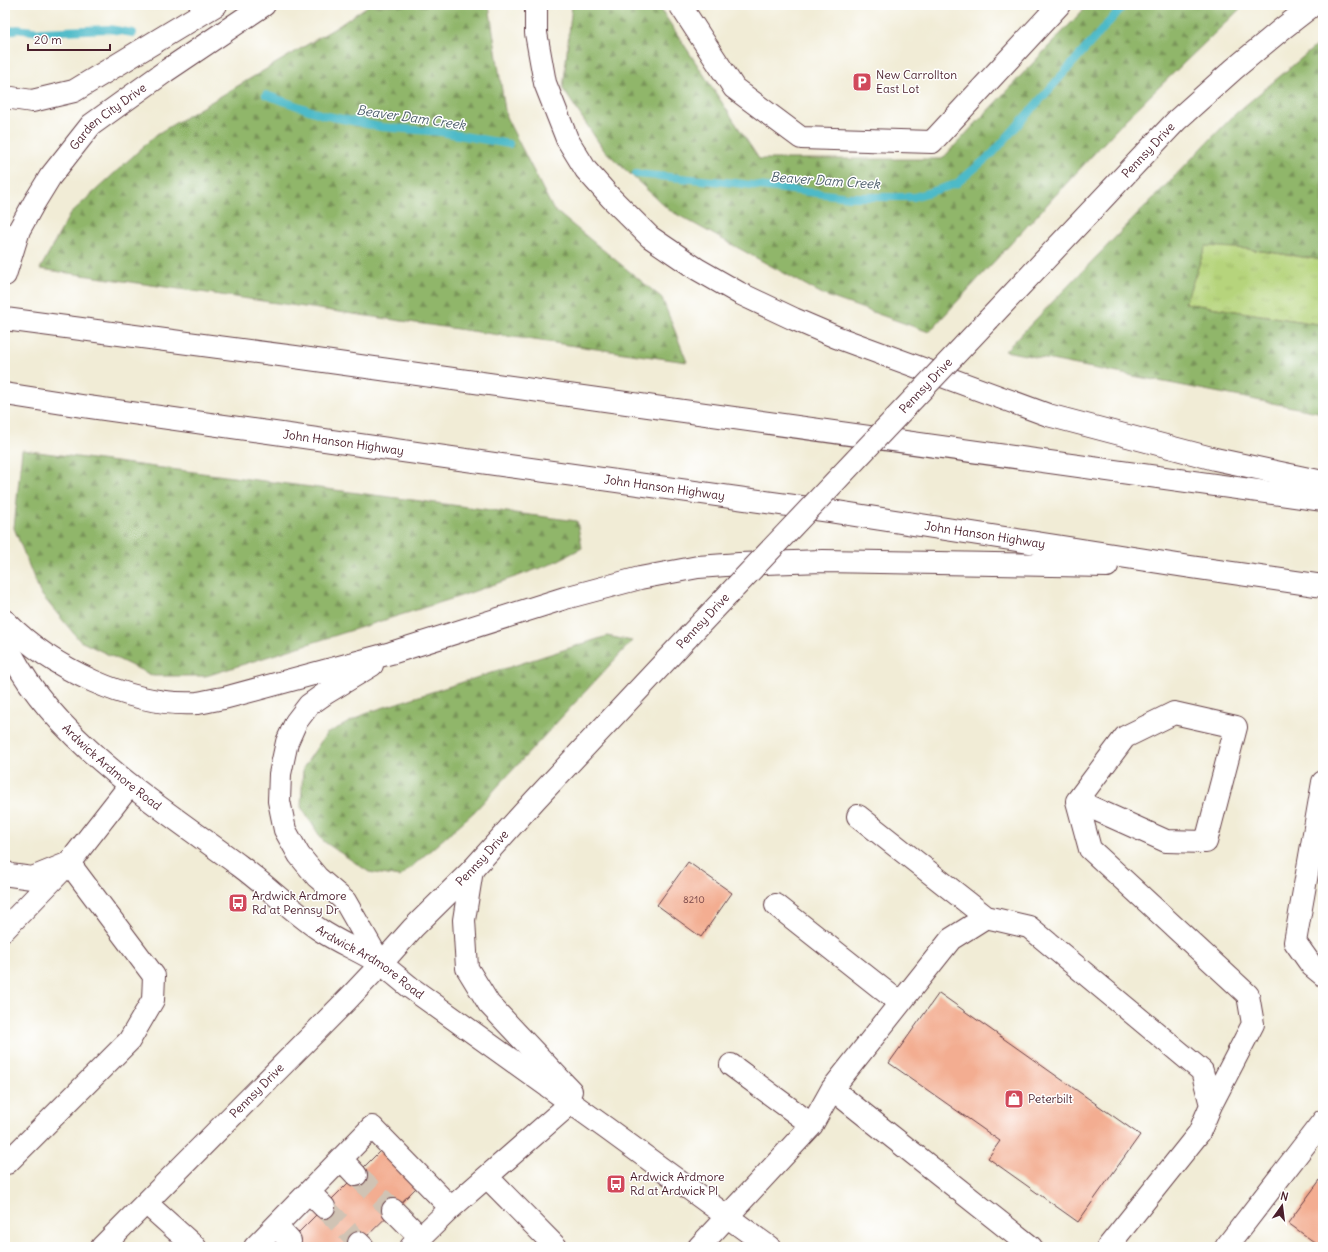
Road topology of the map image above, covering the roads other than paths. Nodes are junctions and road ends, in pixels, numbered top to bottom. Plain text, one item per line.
1 (216, 5) edge
2 (264, 5) edge
3 (536, 5) edge
4 (680, 5) edge
5 (1059, 5) edge
6 (1313, 5) edge
7 (5, 97) edge
8 (5, 276) edge
9 (5, 319) edge
10 (5, 394) edge
11 (1323, 482) edge
12 (1323, 500) edge
13 (1191, 567) junction
14 (1323, 586) edge
15 (5, 621) edge
16 (5, 641) edge
17 (391, 654) junction
18 (1323, 782) edge
19 (130, 784) junction
20 (1077, 802) junction
21 (858, 816) dead end
22 (69, 863) junction
23 (472, 870) junction
24 (5, 872) edge
25 (776, 905) dead end
26 (986, 917) junction
27 (5, 929) edge
28 (382, 964) junction
29 (1323, 975) edge
30 (900, 1003) junction
31 (732, 1065) dead end
32 (832, 1089) junction
33 (571, 1103) junction
34 (1211, 1106) junction
35 (1323, 1121) edge
36 (812, 1125) junction
37 (606, 1128) junction
38 (341, 1159) junction
39 (5, 1162) edge
40 (356, 1175) tunnel mouth
41 (487, 1177) junction
42 (309, 1192) junction
43 (146, 1203) junction
44 (324, 1207) tunnel mouth
45 (451, 1208) junction
46 (393, 1210) tunnel mouth
47 (728, 1217) junction
48 (416, 1242) edge
49 (102, 1247) edge
50 (195, 1247) edge
51 (255, 1247) edge
52 (556, 1247) edge
53 (700, 1247) edge
54 (769, 1247) edge
55 (1030, 1247) edge
56 (1108, 1247) edge
57 (1226, 1247) edge

1 - 7 main road
2 - 8 main road, Garden City Drive
3 - 11 main road
4 - 5 main road
6 - 23 main road, Pennsy Drive, bridge
9 - 12 main road
10 - 13 main road, John Hanson Highway
13 - 14 main road, John Hanson Highway
13 - 17 main road
15 - 17 main road
16 - 19 main road, Ardwick Ardmore Road
17 - 28 main road
18 - 29 main road
19 - 22 main road
19 - 28 main road, Ardwick Ardmore Road
20 - 20 main road
20 - 34 main road
21 - 26 main road
22 - 24 main road
22 - 27 main road
22 - 39 main road
23 - 28 main road, Pennsy Drive
23 - 37 main road
25 - 30 main road
26 - 30 main road
26 - 34 main road
28 - 33 main road, Ardwick Ardmore Road
28 - 43 main road, Pennsy Drive
30 - 32 main road
31 - 36 main road
32 - 36 main road
32 - 55 main road
33 - 37 main road, Ardwick Ardmore Road
33 - 41 main road
34 - 56 main road
35 - 57 main road
36 - 47 main road
37 - 47 main road, Ardwick Ardmore Road
38 - 40 main road
38 - 42 main road
38 - 45 main road
41 - 45 main road
41 - 52 main road
42 - 44 main road
42 - 51 main road
43 - 49 main road, Pennsy Drive
43 - 50 main road
45 - 48 main road
46 - 48 main road
47 - 53 main road
47 - 54 main road, Ardwick Ardmore Road

